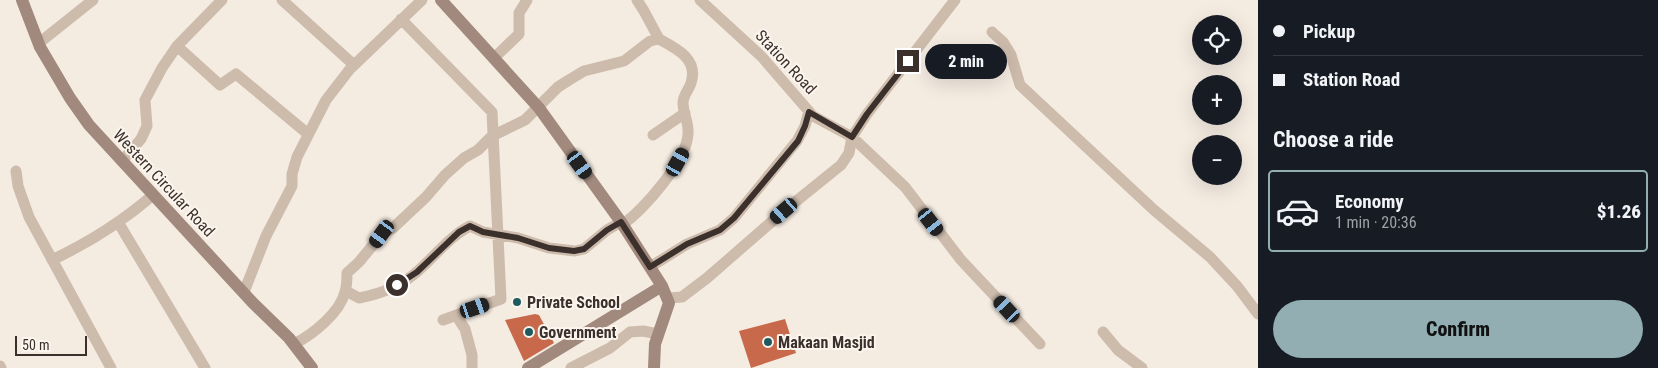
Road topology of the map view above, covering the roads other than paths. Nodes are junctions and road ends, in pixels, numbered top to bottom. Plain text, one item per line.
1 (22, 0) edge
2 (93, 0) edge
3 (222, 0) edge
4 (282, 0) edge
5 (422, 0) edge
6 (441, 0) edge
7 (527, 0) edge
8 (637, 0) edge
9 (700, 0) edge
10 (955, 0) edge
11 (401, 19) junction
12 (992, 32) dead end
13 (659, 39) junction
14 (39, 43) junction
15 (176, 46) junction
16 (494, 58) junction
17 (354, 65) junction
18 (539, 108) junction
19 (809, 112) junction
20 (686, 113) junction
21 (308, 134) junction
22 (654, 135) dead end
23 (492, 136) junction
24 (852, 137) junction
25 (122, 161) junction
26 (16, 171) dead end
27 (153, 194) junction
28 (118, 222) junction
29 (622, 223) junction
30 (497, 235) junction
31 (52, 260) junction
32 (650, 267) junction
33 (662, 286) junction
34 (346, 291) junction
35 (244, 292) junction
36 (668, 298) junction
37 (1258, 314) edge
38 (456, 315) junction
39 (443, 320) dead end
40 (1103, 332) dead end
41 (658, 334) junction
42 (294, 344) junction
43 (1040, 344) dead end
44 (111, 368) edge
45 (205, 368) edge
46 (312, 368) edge
47 (472, 368) edge
48 (528, 368) edge
49 (571, 368) edge
50 (654, 368) edge
51 (1142, 368) edge

1 - 14 street, Western Circular Road
2 - 14 street
3 - 15 street
4 - 17 street
5 - 11 street
6 - 16 street
7 - 16 street
8 - 13 street
9 - 19 street, Station Road
10 - 24 street
11 - 17 street
11 - 23 street
12 - 37 street
13 - 18 street
13 - 20 street
14 - 25 street, Western Circular Road
15 - 21 street
15 - 25 street
16 - 18 street
17 - 21 street
18 - 23 street
18 - 29 street
19 - 24 street, Station Road
19 - 32 street
20 - 22 street
20 - 29 street
21 - 35 street
23 - 30 street
23 - 34 street
24 - 36 street
24 - 43 street, Station Road
25 - 27 street, Western Circular Road
26 - 31 street
27 - 28 street
27 - 35 street, Western Circular Road
28 - 31 street
28 - 45 street
29 - 30 street
29 - 32 street
30 - 34 street
30 - 38 street
31 - 44 street
32 - 33 street
33 - 36 street
33 - 48 street
34 - 42 street
35 - 42 street, Western Circular Road
36 - 41 street
38 - 39 street
38 - 47 street
40 - 51 street
41 - 49 street
41 - 50 street
42 - 46 street, Western Circular Road

